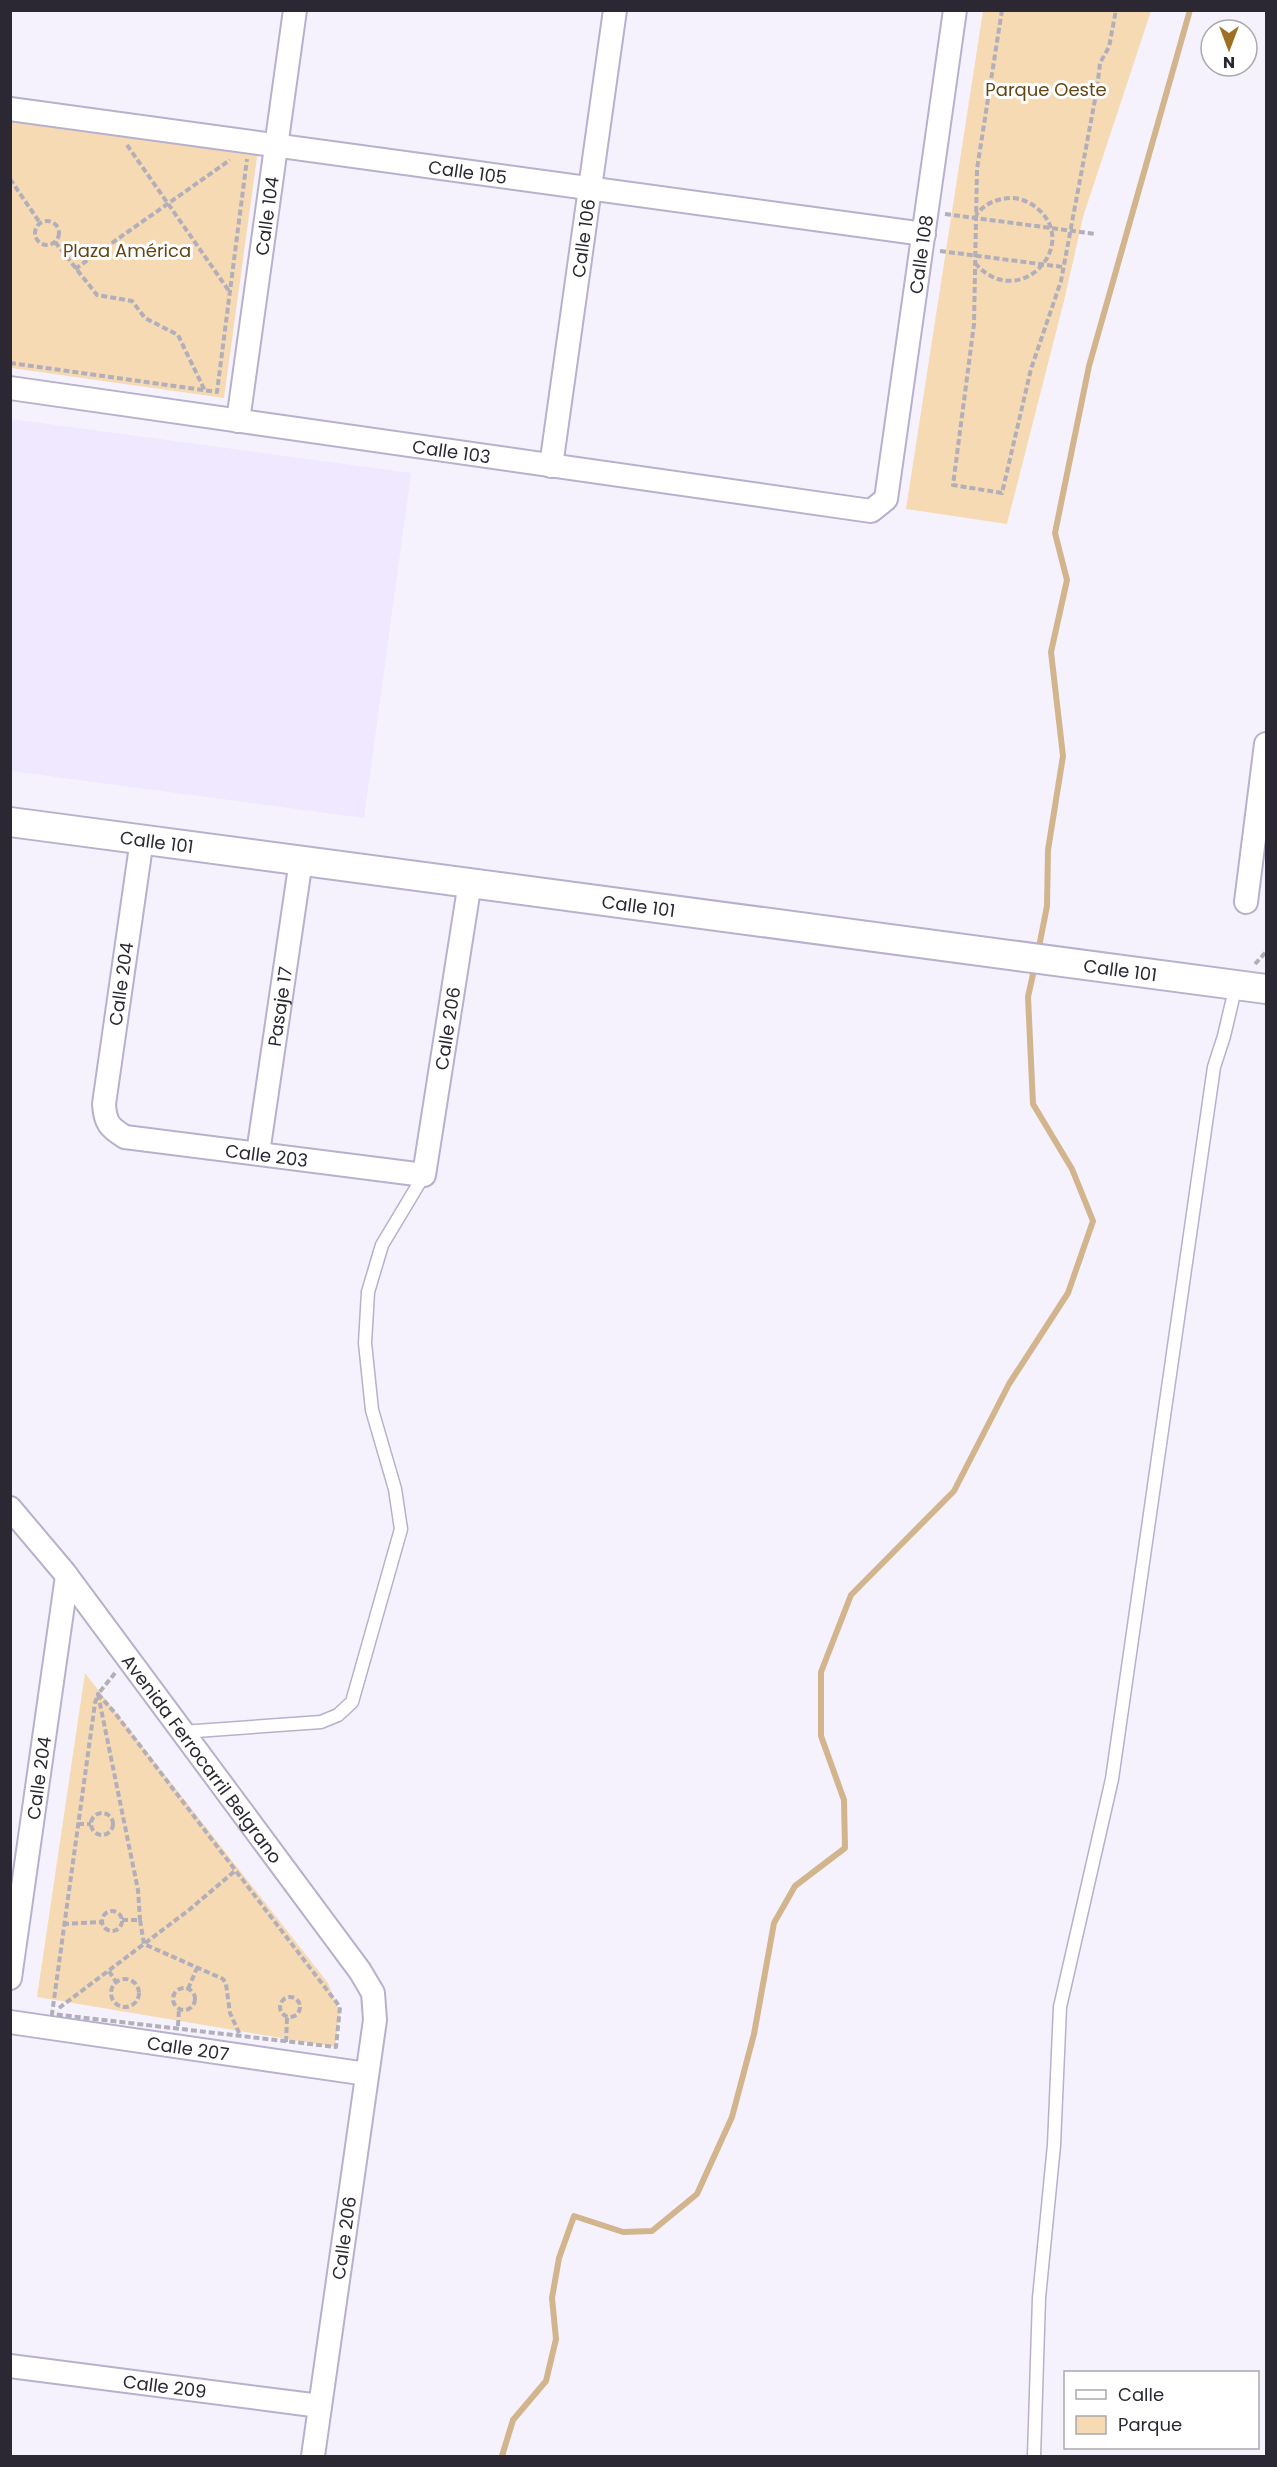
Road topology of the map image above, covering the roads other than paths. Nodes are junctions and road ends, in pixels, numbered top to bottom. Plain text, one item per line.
1 (295, 10) edge
2 (615, 10) edge
3 (955, 10) edge
4 (10, 109) edge
5 (277, 144) junction
6 (590, 190) junction
7 (923, 242) junction
8 (10, 388) edge
9 (238, 421) junction
10 (551, 466) junction
11 (886, 500) joint
12 (1266, 744) edge
13 (1265, 775) edge
14 (10, 822) edge
15 (142, 839) junction
16 (301, 860) junction
17 (470, 882) junction
18 (1246, 902) dead end
19 (1236, 985) junction
20 (1266, 989) edge
21 (109, 1128) joint
22 (258, 1153) junction
23 (424, 1175) junction
24 (10, 1508) edge
25 (67, 1576) junction
26 (183, 1732) junction
27 (10, 1978) edge
28 (375, 2020) joint
29 (10, 2022) edge
30 (367, 2073) junction
31 (10, 2366) edge
32 (320, 2406) junction
33 (313, 2457) edge
34 (1034, 2457) edge

1 - 5 street, Calle 104
2 - 6 street, Calle 106
3 - 7 street, Calle 108
4 - 5 street, Calle 105
5 - 6 street, Calle 105
5 - 9 street, Calle 104
6 - 7 street, Calle 105
6 - 10 street, Calle 106
7 - 11 street, Calle 108
8 - 9 street, Calle 103
9 - 10 street, Calle 103
10 - 11 street, Calle 103
12 - 13 street
13 - 18 street
14 - 15 street, Calle 101
15 - 16 street, Calle 101
15 - 21 street, Calle 204
16 - 17 street, Calle 101
16 - 22 street, Pasaje 17
17 - 19 street, Calle 101
17 - 23 street, Calle 206
19 - 20 street, Calle 101
19 - 34 lane
21 - 22 street, Calle 203
22 - 23 street, Calle 203
23 - 26 lane
24 - 25 street, Avenida Ferrocarril Belgrano
25 - 26 street, Avenida Ferrocarril Belgrano
25 - 27 street, Calle 204
26 - 28 street, Avenida Ferrocarril Belgrano
28 - 30 street, Calle 206
29 - 30 street, Calle 207
30 - 32 street, Calle 206
31 - 32 street, Calle 209
32 - 33 street, Calle 206

